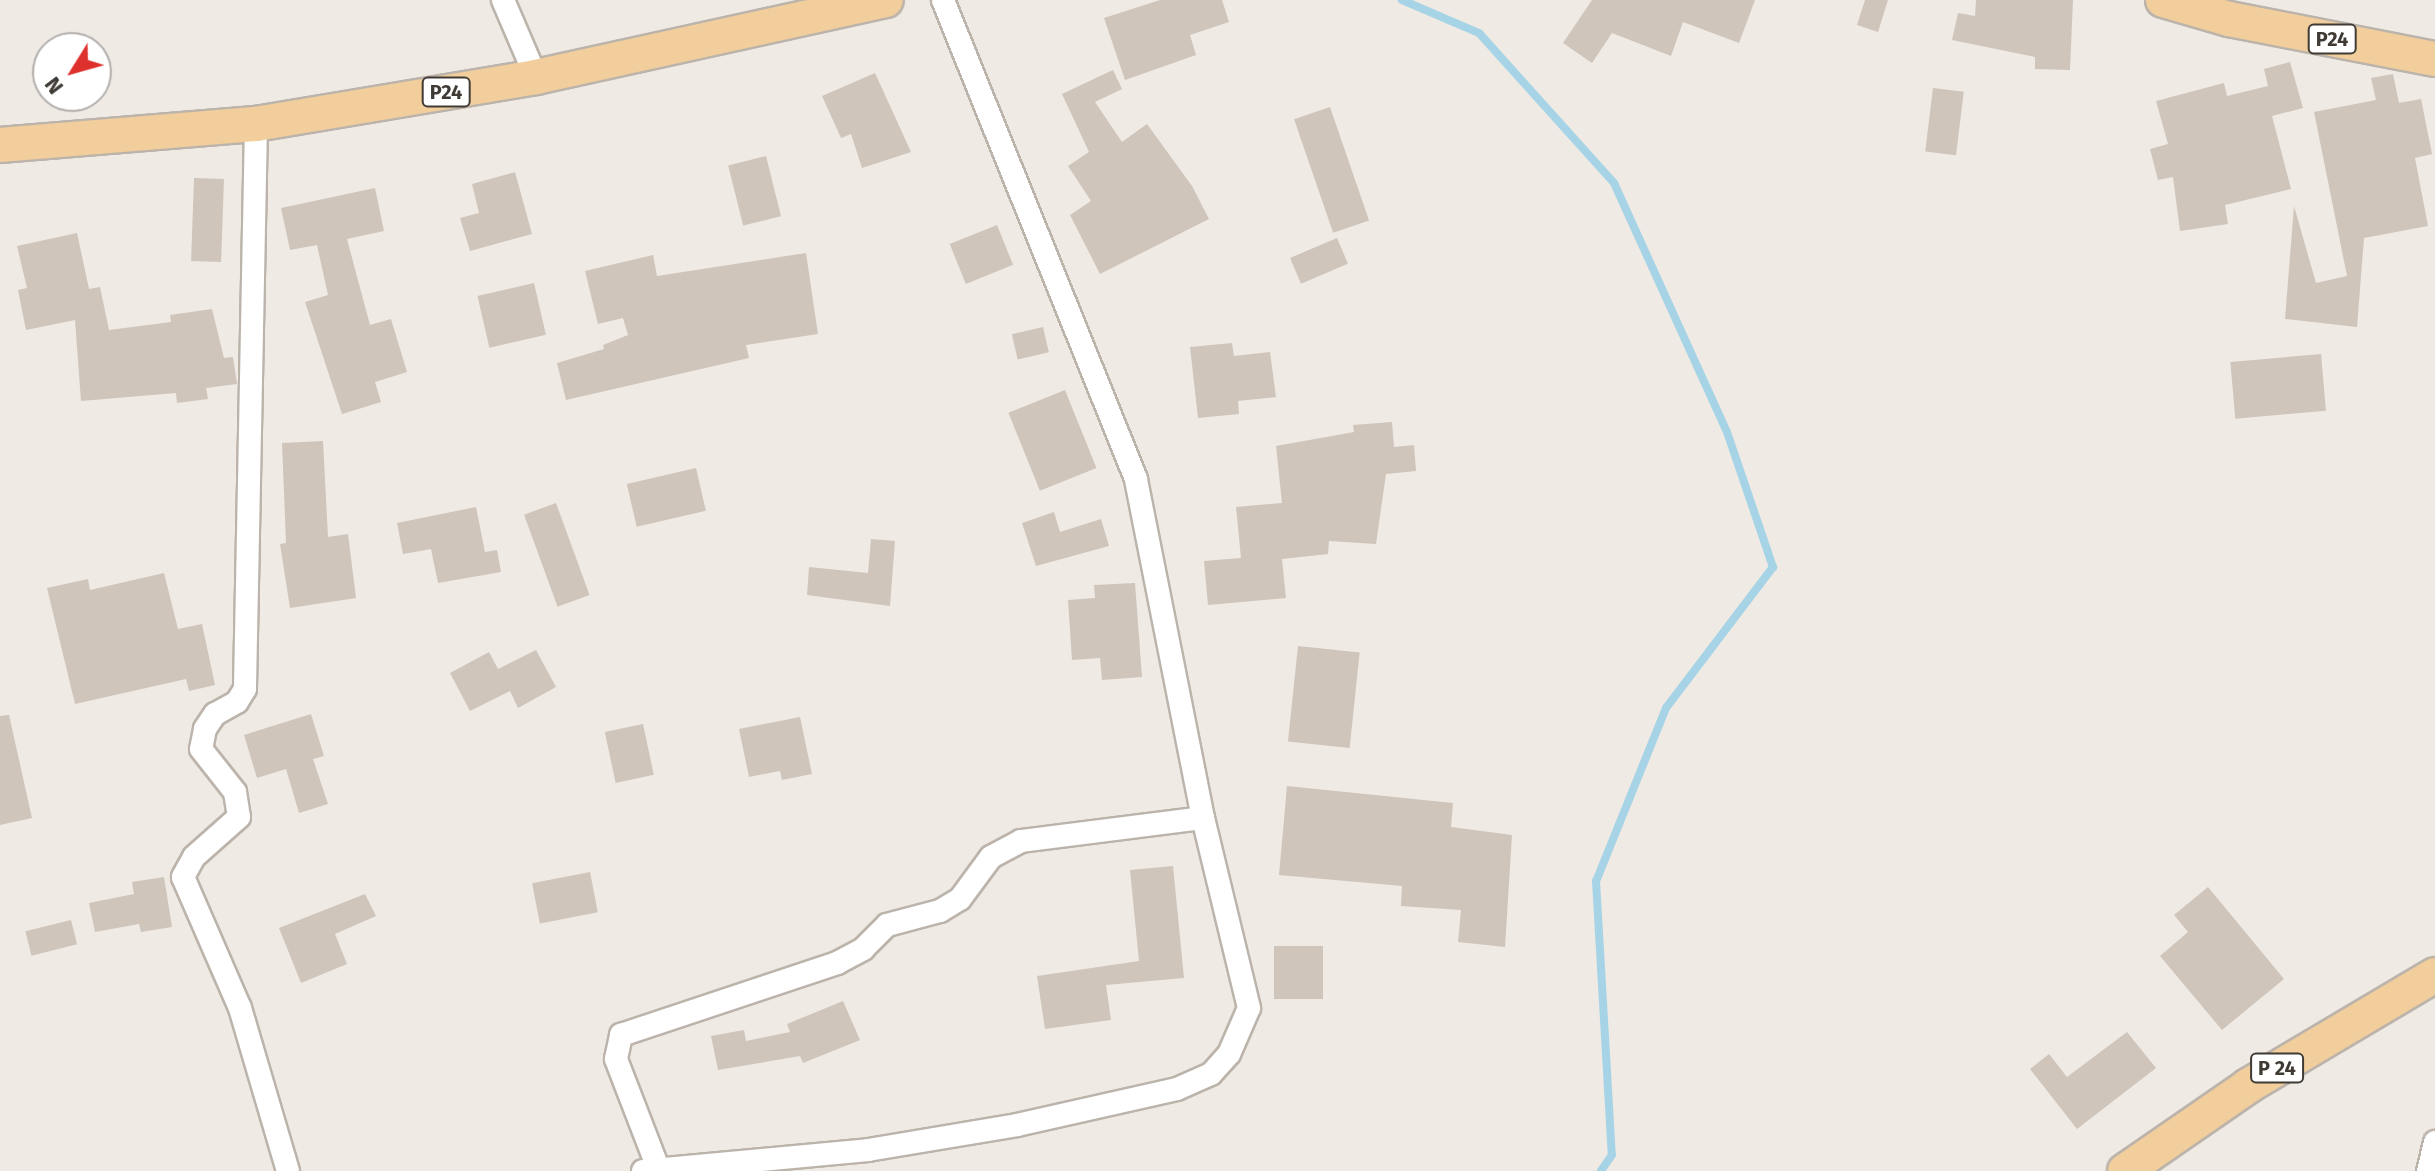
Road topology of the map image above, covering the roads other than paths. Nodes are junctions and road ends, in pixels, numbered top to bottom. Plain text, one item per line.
1 (503, 0) edge
2 (886, 0) edge
3 (943, 0) edge
4 (2163, 0) edge
5 (2435, 59) edge
6 (536, 77) junction
7 (256, 124) junction
8 (0, 145) edge
9 (1203, 818) junction
10 (2435, 975) edge
11 (2435, 1142) edge
12 (650, 1169) edge
13 (288, 1171) edge
14 (2125, 1171) edge
15 (2428, 1171) edge

1 - 6 street
2 - 6 main road, P24
3 - 9 street
4 - 5 main road, P24
6 - 7 main road, P24
7 - 8 main road, P24
7 - 13 street
9 - 12 street
9 - 12 street
10 - 14 main road, P 24
11 - 15 street

